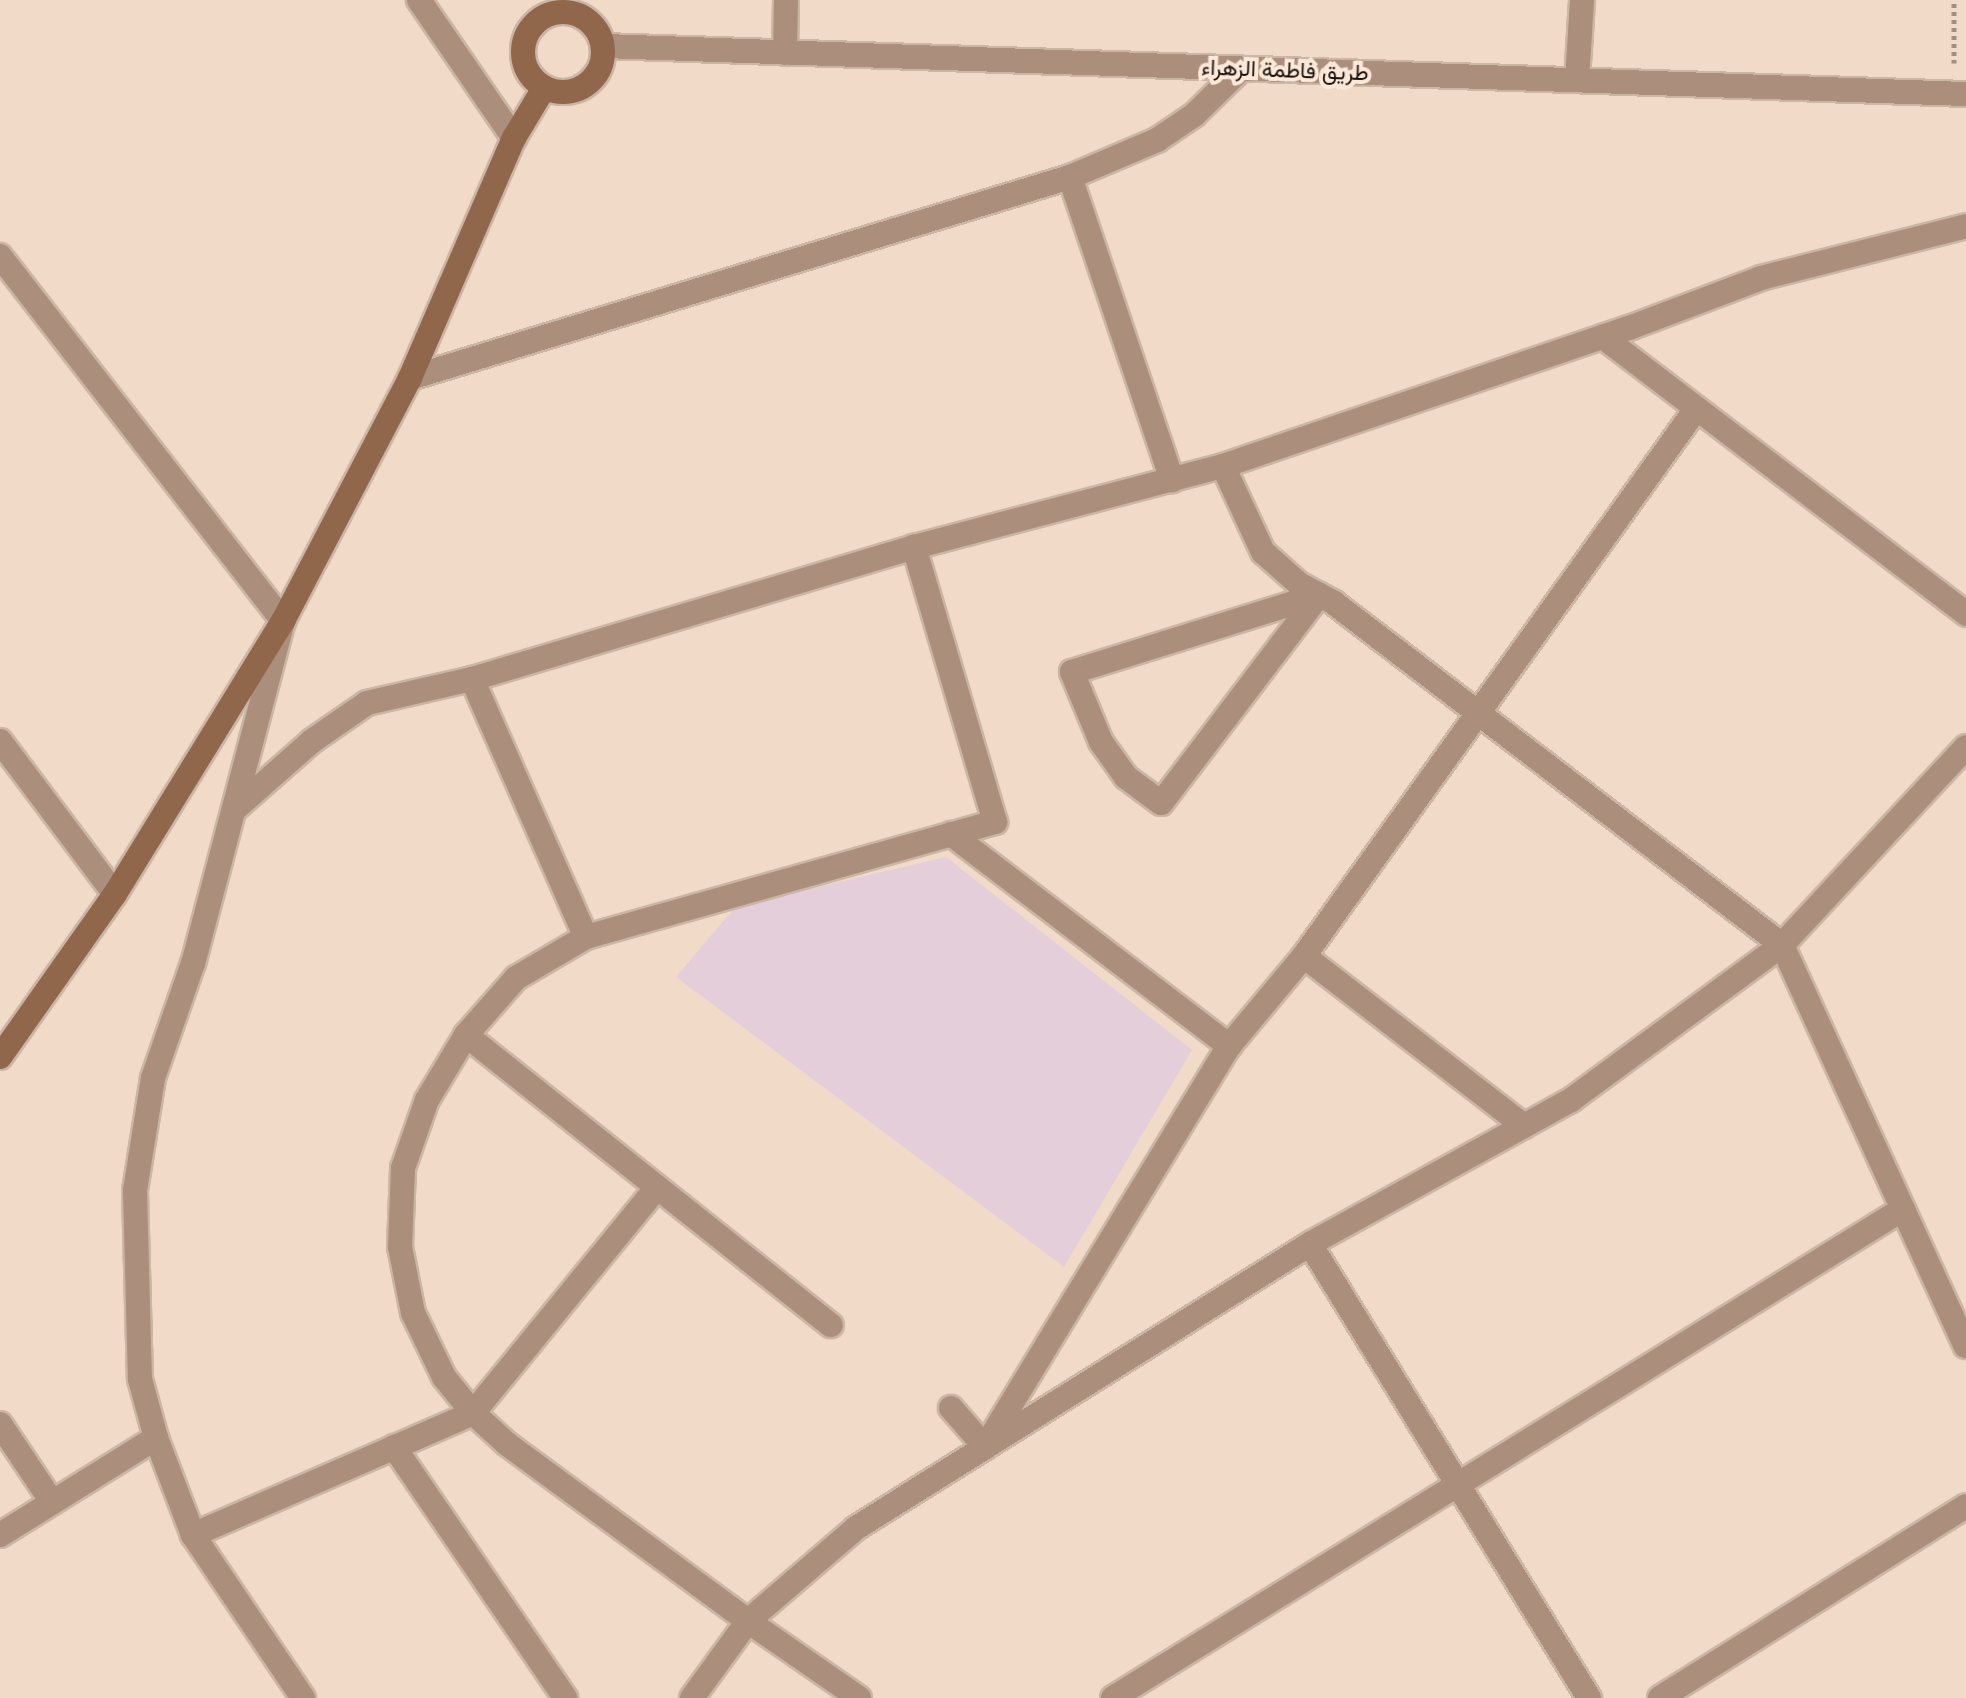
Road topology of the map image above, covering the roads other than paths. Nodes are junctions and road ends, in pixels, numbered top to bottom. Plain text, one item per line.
1 (419, 0) edge
2 (786, 0) edge
3 (1582, 0) edge
4 (550, 7) edge
5 (604, 46) junction
6 (785, 53) junction
7 (1241, 69) junction
8 (1577, 80) junction
9 (544, 88) junction
10 (1960, 94) edge
11 (514, 138) junction
12 (1070, 177) junction
13 (1966, 226) edge
14 (0, 256) edge
15 (1603, 337) junction
16 (410, 378) junction
17 (1696, 409) junction
18 (1223, 466) junction
19 (1172, 480) junction
20 (914, 547) junction
21 (1319, 595) junction
22 (1966, 614) edge
23 (283, 621) junction
24 (472, 679) junction
25 (1479, 714) junction
26 (0, 741) edge
27 (1966, 747) edge
28 (236, 808) junction
29 (951, 834) junction
30 (115, 894) junction
31 (586, 937) junction
32 (1782, 945) junction
33 (1304, 956) junction
34 (466, 1035) junction
35 (1229, 1046) junction
36 (0, 1057) edge
37 (1524, 1126) junction
38 (657, 1187) junction
39 (1903, 1209) junction
40 (1310, 1244) junction
41 (831, 1325) dead end
42 (1966, 1346) edge
43 (951, 1408) dead end
44 (473, 1413) junction
45 (0, 1424) edge
46 (156, 1438) junction
47 (394, 1447) junction
48 (985, 1447) junction
49 (1459, 1484) junction
50 (52, 1502) junction
51 (1966, 1506) edge
52 (0, 1535) edge
53 (193, 1535) junction
54 (748, 1621) junction
55 (303, 1698) edge
56 (565, 1698) edge
57 (692, 1698) edge
58 (859, 1698) edge
59 (1113, 1698) edge
60 (1589, 1698) edge
61 (1660, 1698) edge

1 - 11 street
2 - 6 street
3 - 8 street
4 - 5 street
4 - 9 street
5 - 6 street, طريق فاطمة الزهراء
5 - 9 street
6 - 7 street, طريق فاطمة الزهراء
7 - 8 street, طريق فاطمة الزهراء
7 - 12 street
8 - 10 street, طريق فاطمة الزهراء
9 - 11 street
11 - 16 street
12 - 16 street
12 - 19 street
13 - 15 street
14 - 23 street
15 - 17 street
15 - 18 street
16 - 23 street
17 - 22 street
17 - 25 street
18 - 19 street
18 - 21 street
19 - 20 street
20 - 24 street
20 - 29 street
21 - 21 street
21 - 25 street
23 - 28 street
23 - 30 street
24 - 28 street
24 - 31 street
25 - 32 street
25 - 33 street
26 - 30 street
27 - 32 street
28 - 46 street
29 - 31 street
29 - 35 street
30 - 36 street
31 - 34 street
32 - 37 street
32 - 39 street
33 - 35 street
33 - 37 street
34 - 38 street
34 - 44 street
35 - 48 street
37 - 40 street
38 - 41 street
38 - 44 street
39 - 42 street
39 - 49 street
40 - 48 street
40 - 49 street
43 - 48 street
44 - 47 street
44 - 54 street
45 - 50 street
46 - 50 street
46 - 53 street
47 - 53 street
47 - 56 street
48 - 54 street
49 - 59 street
49 - 60 street
50 - 52 street
51 - 61 street
53 - 55 street
54 - 57 street
54 - 58 street

